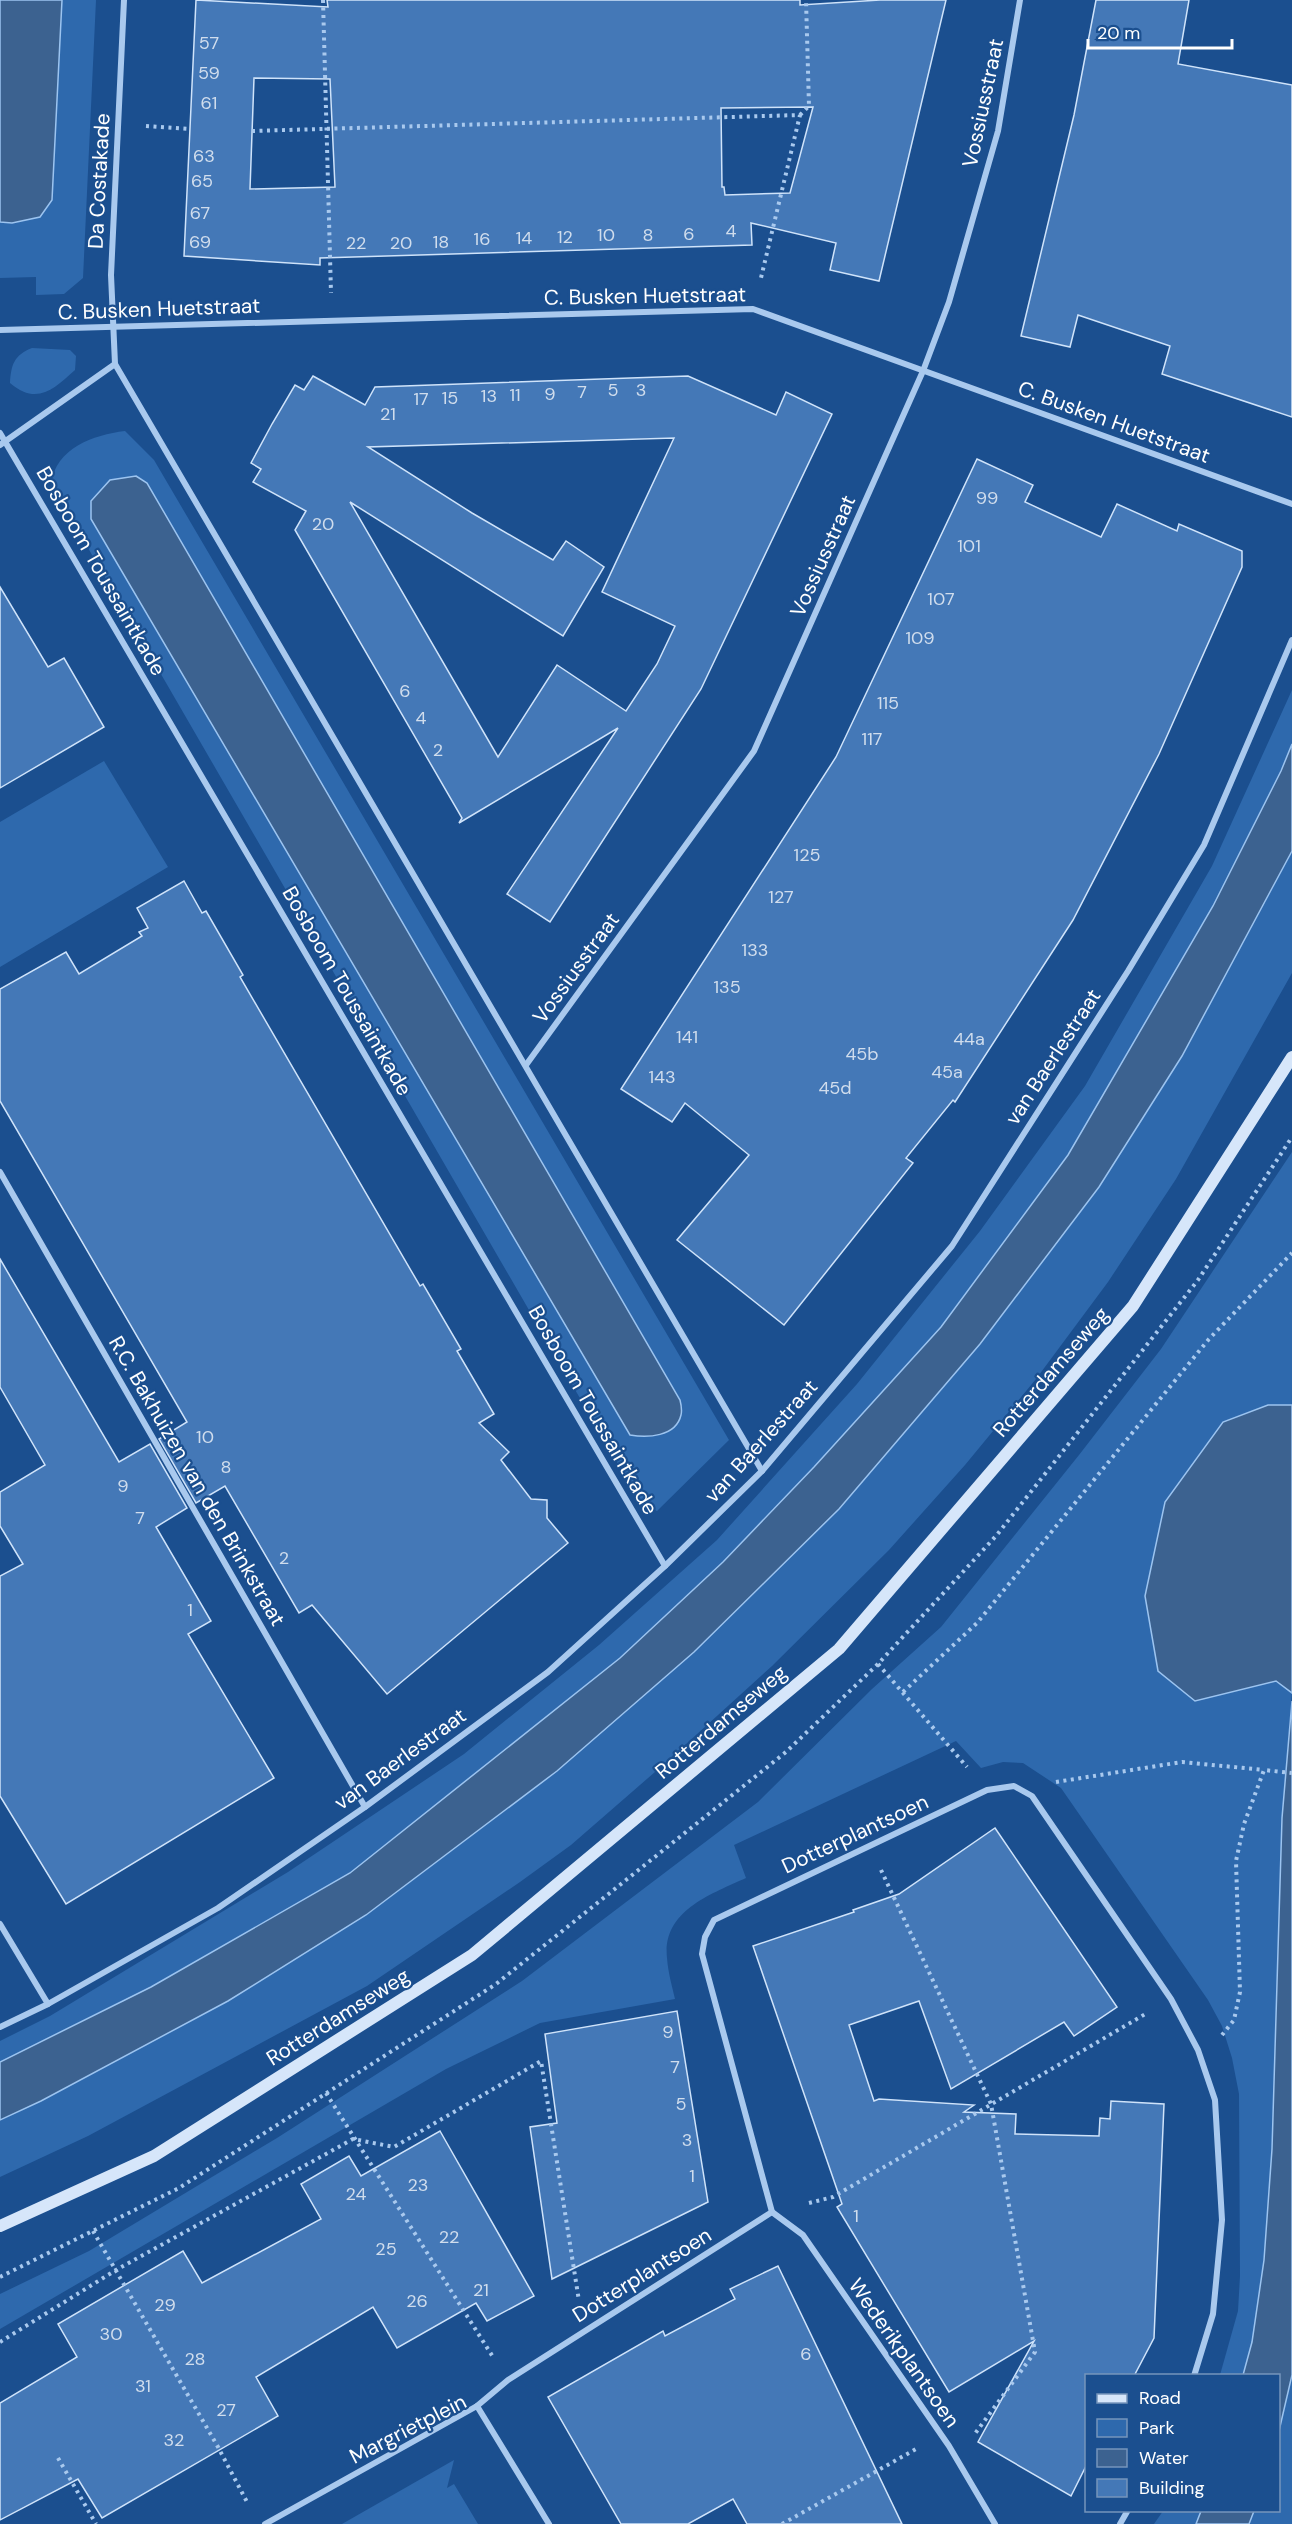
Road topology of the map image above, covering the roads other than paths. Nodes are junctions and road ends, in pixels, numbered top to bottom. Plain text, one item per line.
1 (124, 0) edge
2 (1020, 0) edge
3 (114, 328) junction
4 (0, 330) edge
5 (115, 364) junction
6 (923, 371) junction
7 (0, 432) edge
8 (3, 443) edge
9 (1292, 504) edge
10 (1292, 640) edge
11 (1292, 1057) edge
12 (526, 1065) junction
13 (0, 1172) edge
14 (762, 1471) junction
15 (665, 1566) junction
16 (365, 1807) junction
17 (0, 1924) edge
18 (48, 2004) junction
19 (0, 2026) edge
20 (772, 2212) junction
21 (0, 2226) edge
22 (1195, 2374) edge
23 (477, 2406) junction
24 (265, 2524) edge
25 (549, 2524) edge
26 (995, 2524) edge

1 - 3 street, Da Costakade
2 - 6 street, Vossiusstraat
3 - 4 street, C. Busken Huetstraat
3 - 5 street, Da Costakade
3 - 6 street, C. Busken Huetstraat
5 - 8 street
5 - 12 street
6 - 9 street, C. Busken Huetstraat
6 - 12 street, Vossiusstraat
7 - 8 street, Bosboom Toussaintkade
8 - 15 street, Bosboom Toussaintkade
10 - 14 street, van Baerlestraat
11 - 21 main road, Rotterdamseweg
12 - 14 street
13 - 16 street, R.C. Bakhuizen van den Brinkstraat
14 - 15 street, van Baerlestraat
15 - 16 street, van Baerlestraat
16 - 18 street, van Baerlestraat
17 - 18 street
18 - 19 street, van Baerlestraat
20 - 22 street, Dotterplantsoen
20 - 23 street, Dotterplantsoen
20 - 26 street, Wederikplantsoen
23 - 24 street, Margrietplein
23 - 25 street, Margrietplein

